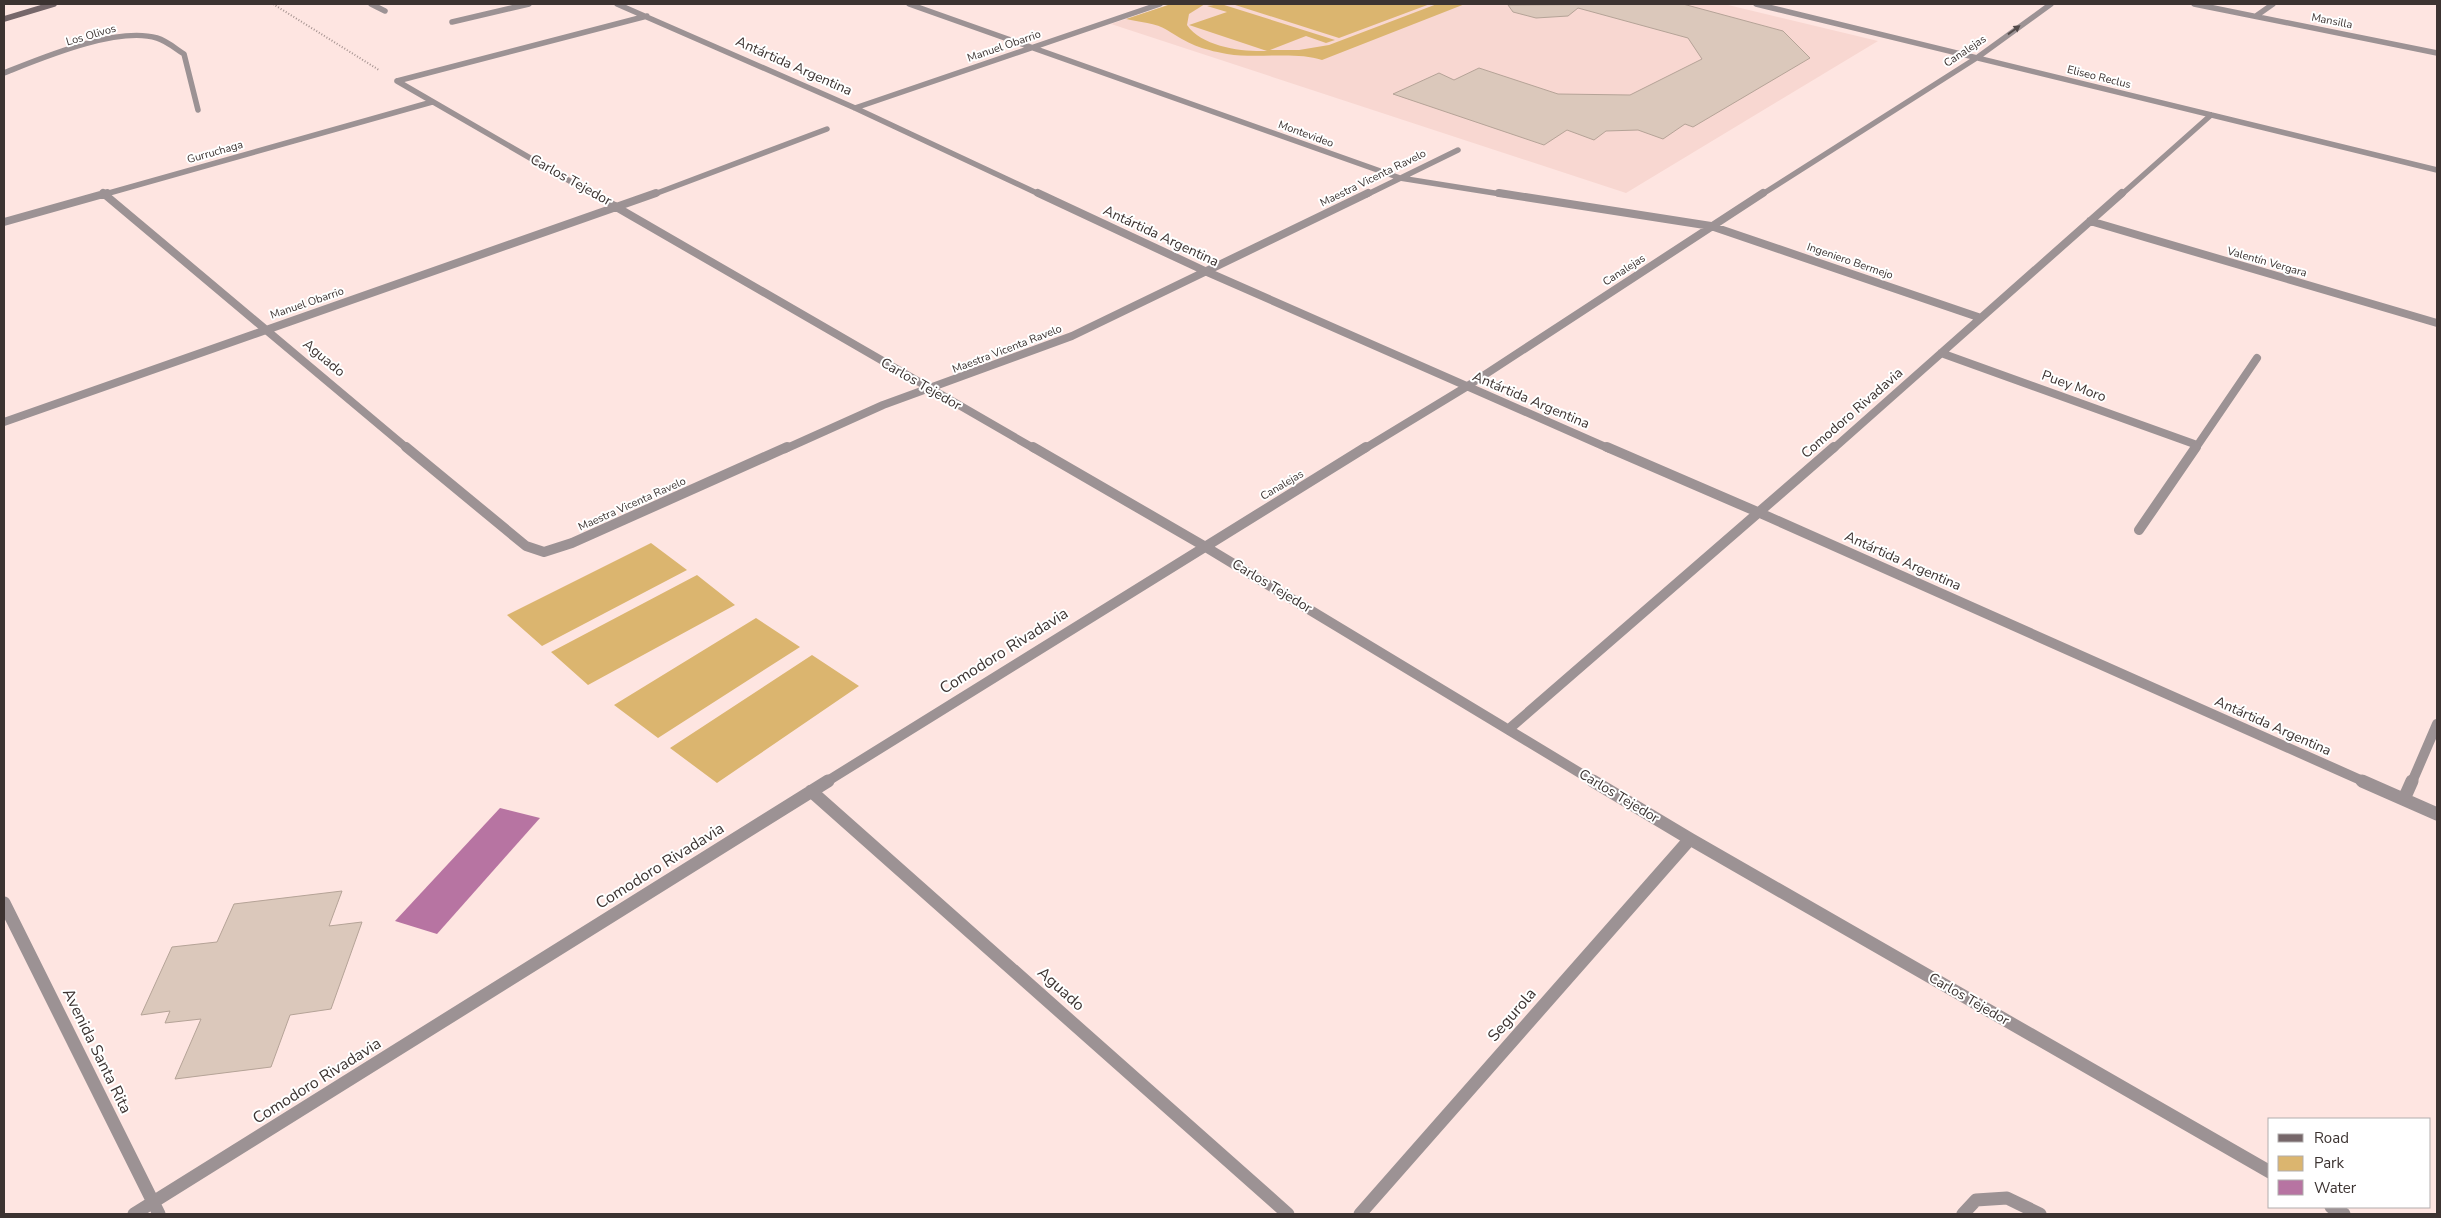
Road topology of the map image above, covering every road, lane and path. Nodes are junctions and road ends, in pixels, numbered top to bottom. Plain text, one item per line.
1 (54, 4) edge
2 (273, 4) edge
3 (370, 4) edge
4 (529, 4) edge
5 (618, 4) edge
6 (909, 4) edge
7 (1160, 4) edge
8 (1756, 4) edge
9 (2051, 4) edge
10 (2194, 4) edge
11 (2273, 4) edge
12 (1770, 5) edge
13 (385, 11) dead end
14 (648, 16) junction
15 (2256, 16) junction
16 (4, 19) edge
17 (452, 22) dead end
18 (1034, 47) junction
19 (2437, 53) edge
20 (1978, 57) junction
21 (4, 73) edge
22 (397, 81) junction
23 (432, 102) junction
24 (854, 108) junction
25 (198, 110) dead end
26 (2211, 115) junction
27 (827, 129) dead end
28 (1458, 150) dead end
29 (2437, 170) edge
30 (1400, 178) junction
31 (103, 193) junction
32 (619, 207) junction
33 (2090, 221) junction
34 (4, 222) edge
35 (1711, 226) junction
36 (1205, 271) junction
37 (1981, 318) junction
38 (2437, 323) edge
39 (264, 330) junction
40 (1941, 353) junction
41 (2257, 358) dead end
42 (1466, 387) junction
43 (929, 390) junction
44 (4, 422) edge
45 (2197, 445) junction
46 (1760, 513) junction
47 (2139, 530) dead end
48 (526, 546) joint
49 (1204, 546) junction
50 (2437, 724) edge
51 (1509, 730) junction
52 (811, 791) junction
53 (2404, 799) junction
54 (2437, 814) edge
55 (1690, 839) junction
56 (4, 904) edge
57 (2268, 1171) edge
58 (156, 1208) edge
59 (2333, 1208) edge
60 (134, 1214) edge
61 (1288, 1214) edge
62 (1360, 1214) edge
63 (1963, 1214) edge
64 (2040, 1214) edge
65 (2344, 1214) edge

1 - 16 main road
2 - 22 path
3 - 13 street
4 - 17 street
5 - 14 street, Antártida Argentina
6 - 18 street, Montevideo
7 - 18 street, Manuel Obarrio
8 - 12 street, Eliseo Reclus
20 -> 9 street, Canalejas
10 - 15 street, Mansilla
11 - 15 street
12 - 20 street, Eliseo Reclus
14 - 22 street
14 - 24 street, Antártida Argentina
15 - 19 street, Mansilla
18 - 24 street, Manuel Obarrio
18 - 30 street, Montevideo
20 - 26 street, Eliseo Reclus
20 - 35 street, Canalejas
21 - 25 street, Los Olivos
22 - 23 street, Carlos Tejedor
23 - 31 street, Gurruchaga
23 - 32 street, Carlos Tejedor
24 - 36 street, Antártida Argentina
26 - 29 street, Eliseo Reclus
26 - 33 street, Comodoro Rivadavia
27 - 32 street, Manuel Obarrio
28 - 30 street, Maestra Vicenta Ravelo
30 - 35 street, Montevideo
30 - 36 street, Maestra Vicenta Ravelo
31 - 34 street, Gurruchaga
31 - 39 street, Aguado
32 - 39 street, Manuel Obarrio
32 - 43 street, Carlos Tejedor
33 - 37 street, Comodoro Rivadavia
33 - 38 street, Valentín Vergara
35 - 37 street, Ingeniero Bermejo
35 - 42 street, Canalejas
36 - 42 street, Antártida Argentina
36 - 43 street, Maestra Vicenta Ravelo
37 - 40 street, Comodoro Rivadavia
39 - 44 street, Manuel Obarrio
39 - 48 street, Aguado
40 - 45 street, Puey Moro
40 - 46 street, Comodoro Rivadavia
41 - 45 street
42 - 46 street, Antártida Argentina
42 - 49 street, Canalejas
43 - 48 street, Maestra Vicenta Ravelo
43 - 49 street, Carlos Tejedor
45 - 47 street
46 - 51 street, Comodoro Rivadavia
46 - 53 street, Antártida Argentina
49 - 51 street, Carlos Tejedor
49 - 52 street, Comodoro Rivadavia
50 - 53 street
51 - 55 street, Carlos Tejedor
52 - 58 street, Comodoro Rivadavia
52 - 61 street, Aguado
53 - 54 street, Antártida Argentina
55 - 57 street, Carlos Tejedor
55 - 62 street, Segurola
56 - 58 street, Avenida Santa Rita
58 - 60 street, Comodoro Rivadavia
59 - 65 street
63 - 64 street

